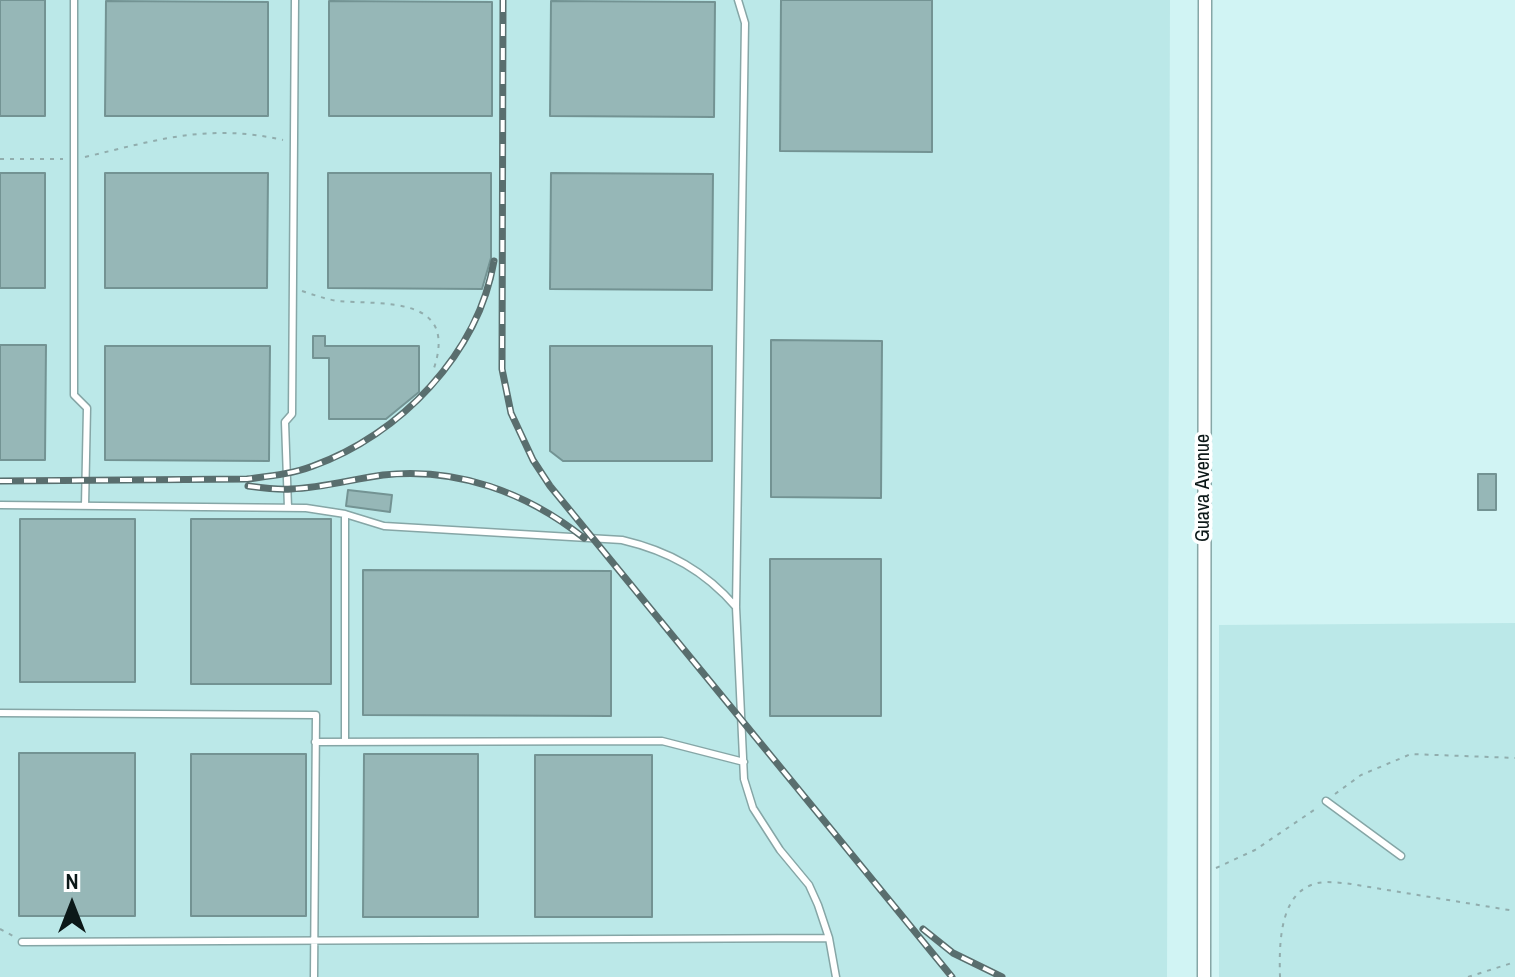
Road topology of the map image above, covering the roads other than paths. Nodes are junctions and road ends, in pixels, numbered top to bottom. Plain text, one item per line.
1 (74, 0) edge
2 (295, 0) edge
3 (738, 0) edge
4 (1205, 0) edge
5 (0, 505) edge
6 (85, 506) junction
7 (288, 508) junction
8 (345, 514) junction
9 (736, 607) junction
10 (0, 713) edge
11 (315, 742) junction
12 (345, 742) junction
13 (744, 762) junction
14 (1326, 801) road end
15 (1401, 856) dead end
16 (829, 938) junction
17 (314, 941) junction
18 (22, 942) road end
19 (314, 977) edge
20 (836, 977) edge
21 (1204, 977) edge

1 - 6 lane
2 - 7 lane
3 - 9 lane
4 - 21 street, Guava Avenue
5 - 6 lane
6 - 7 lane
7 - 8 lane
8 - 9 lane
8 - 12 lane
9 - 13 lane
10 - 11 lane
11 - 12 lane
11 - 17 lane
12 - 13 lane
13 - 16 lane
14 - 15 lane
16 - 17 lane
16 - 20 lane
17 - 18 lane
17 - 19 lane

